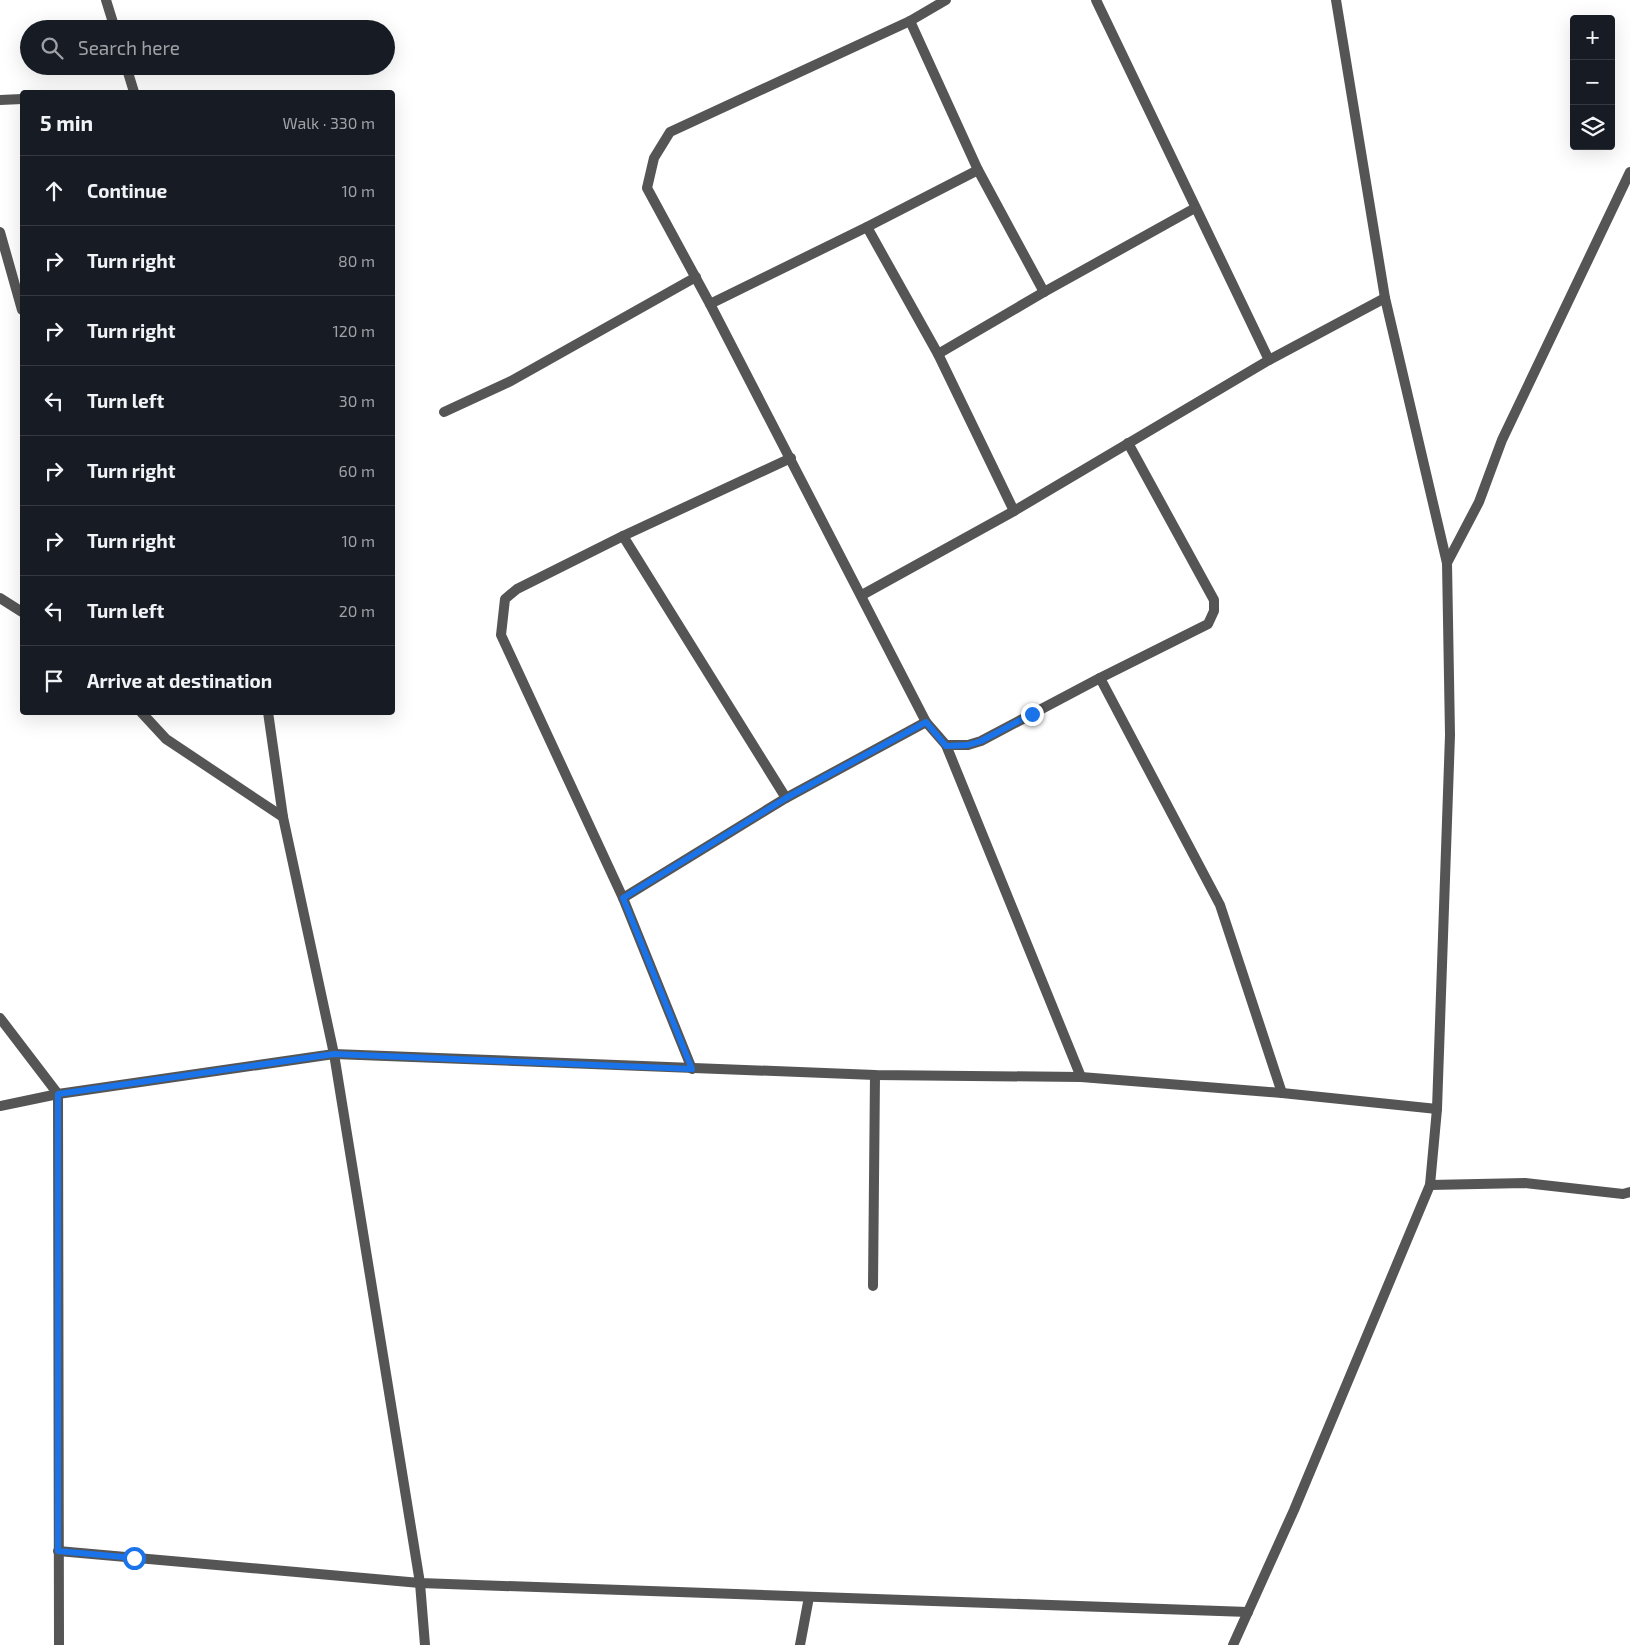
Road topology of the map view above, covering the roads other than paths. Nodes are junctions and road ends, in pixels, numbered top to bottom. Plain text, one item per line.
1 (106, 0) edge
2 (946, 0) edge
3 (1096, 0) edge
4 (1336, 0) edge
5 (112, 20) edge
6 (910, 21) junction
7 (129, 75) edge
8 (133, 90) edge
9 (20, 99) edge
10 (0, 100) edge
11 (978, 170) junction
12 (1630, 172) edge
13 (1195, 208) junction
14 (868, 227) junction
15 (0, 232) edge
16 (696, 277) junction
17 (1044, 292) junction
18 (1385, 298) junction
19 (20, 303) edge
20 (710, 304) junction
21 (938, 354) junction
22 (1269, 360) junction
23 (444, 412) dead end
24 (1128, 443) junction
25 (791, 458) junction
26 (1014, 511) junction
27 (623, 536) junction
28 (1447, 563) junction
29 (862, 595) junction
30 (0, 598) edge
31 (20, 611) edge
32 (1100, 678) junction
33 (144, 715) edge
34 (268, 715) edge
35 (926, 722) junction
36 (946, 746) junction
37 (786, 798) junction
38 (283, 817) junction
39 (623, 898) junction
40 (0, 1018) edge
41 (334, 1054) junction
42 (692, 1069) junction
43 (875, 1074) junction
44 (1081, 1077) junction
45 (1282, 1093) junction
46 (58, 1094) junction
47 (0, 1106) edge
48 (1438, 1109) junction
49 (1430, 1185) junction
50 (1630, 1192) edge
51 (873, 1286) dead end
52 (58, 1551) junction
53 (420, 1583) junction
54 (809, 1597) junction
55 (1248, 1612) junction
56 (59, 1645) edge
57 (425, 1645) edge
58 (800, 1645) edge
59 (1233, 1645) edge

1 - 5 street
2 - 6 street
3 - 13 street
4 - 18 street
6 - 11 street
6 - 16 street
7 - 8 street
9 - 10 street
11 - 14 street
11 - 17 street
12 - 28 street
13 - 17 street
13 - 22 street
14 - 20 street
14 - 21 street
15 - 19 street
16 - 20 street
16 - 23 street
17 - 21 street
18 - 22 street
18 - 28 street
20 - 25 street
21 - 26 street
22 - 24 street
24 - 26 street
24 - 32 street
25 - 27 street
25 - 29 street
26 - 29 street
27 - 37 street
27 - 39 street
28 - 48 street
29 - 35 street
30 - 31 street
32 - 36 street
32 - 45 street
33 - 38 street
34 - 38 street
35 - 36 street
35 - 37 street
36 - 44 street
37 - 39 street
38 - 41 street
39 - 42 street
40 - 46 street
41 - 42 street
41 - 46 street
41 - 53 street
42 - 43 street
43 - 44 street
43 - 51 street
44 - 45 street
45 - 48 street
46 - 47 street
46 - 52 street
48 - 49 street
49 - 50 street
49 - 55 street
52 - 53 street
52 - 56 street
53 - 54 street
53 - 57 street
54 - 55 street
54 - 58 street
55 - 59 street

